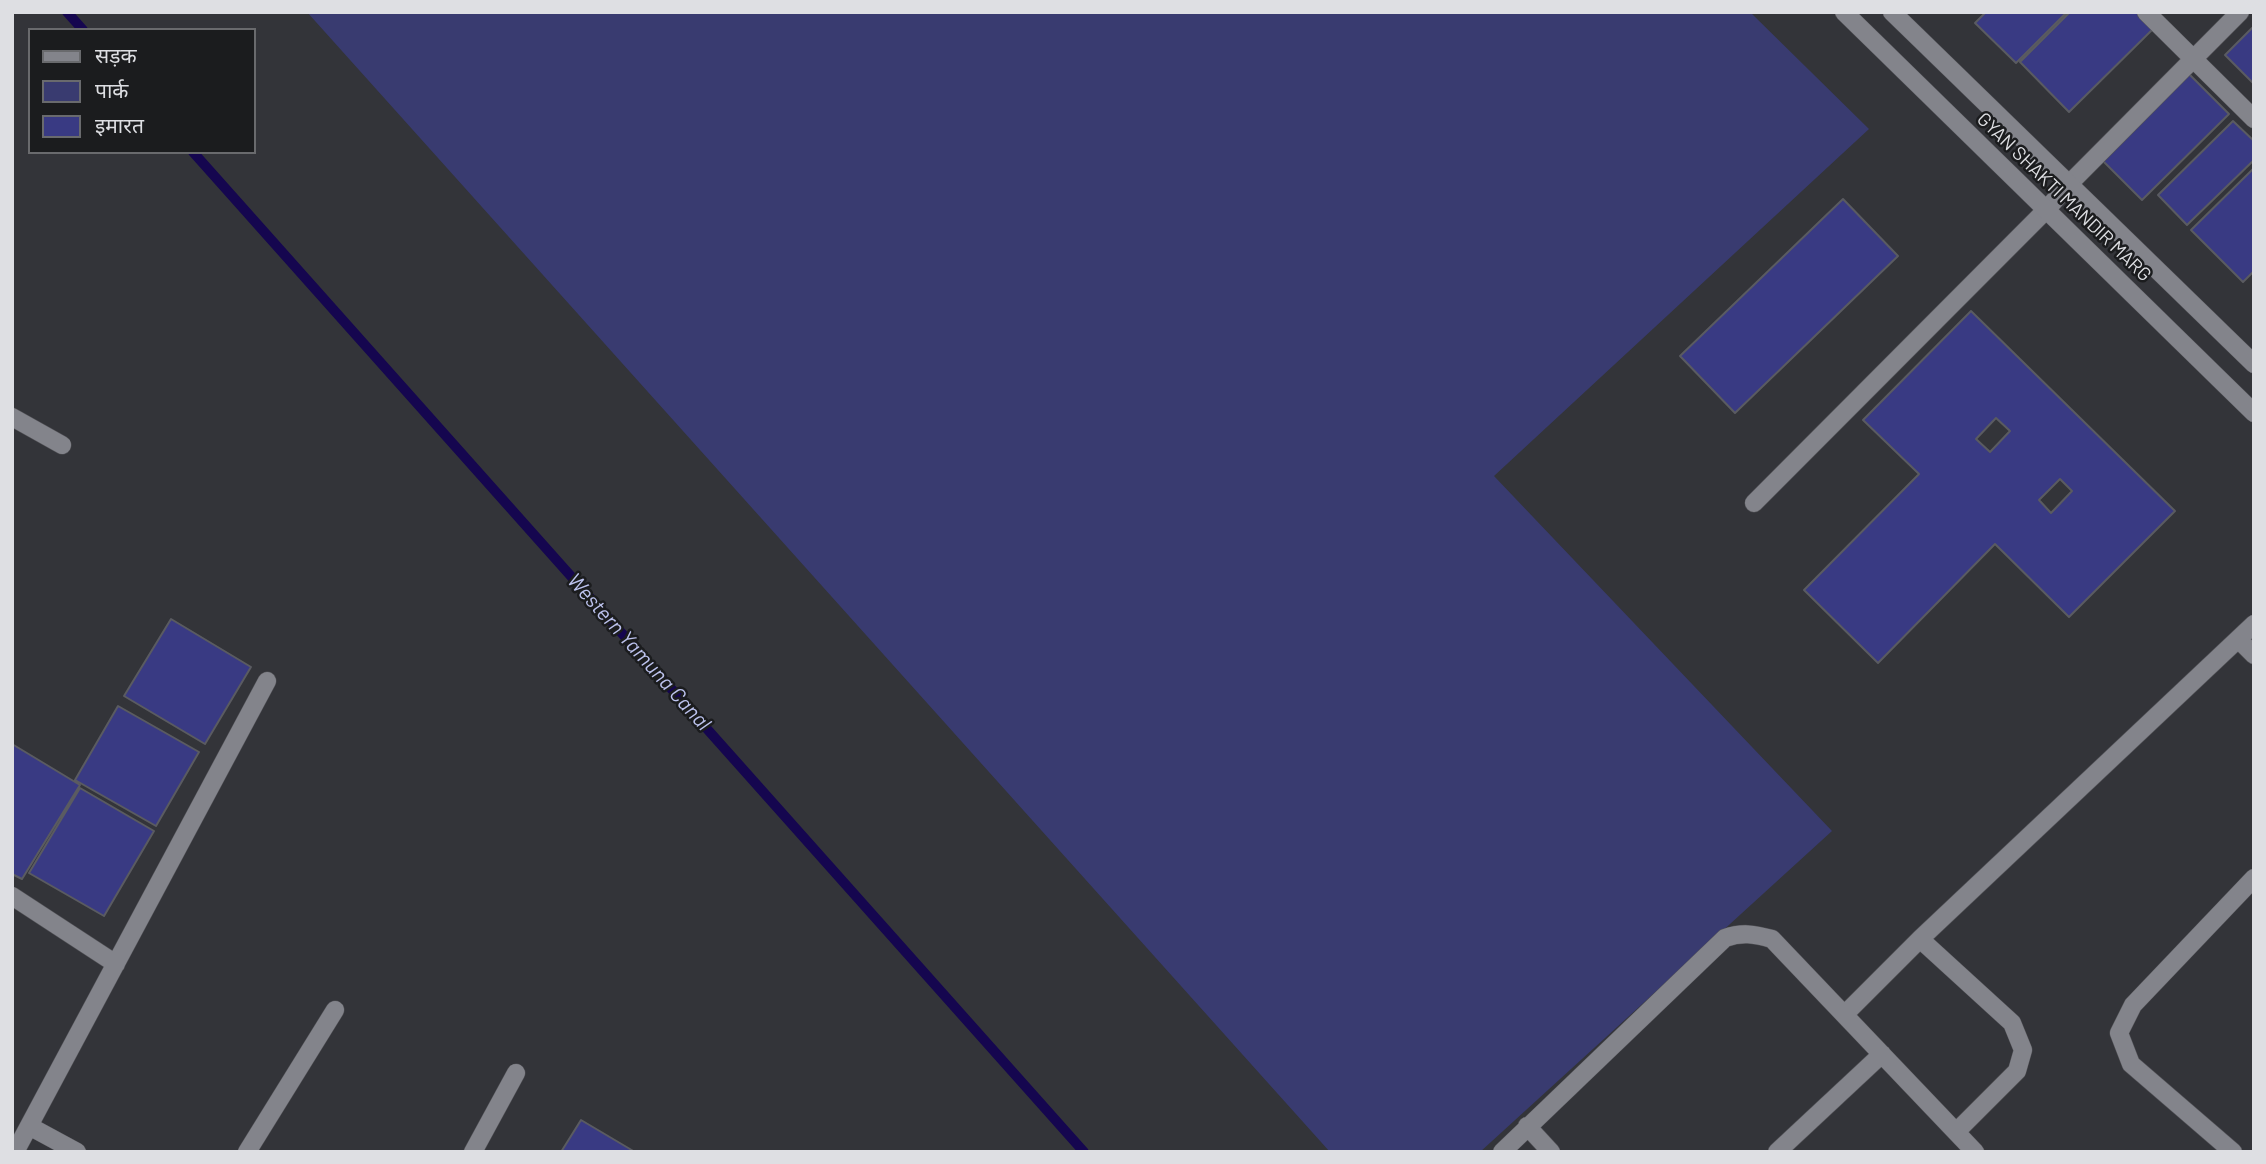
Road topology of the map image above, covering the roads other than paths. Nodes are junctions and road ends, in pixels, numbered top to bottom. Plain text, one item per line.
1 (1844, 12) edge
2 (1892, 12) edge
3 (2146, 12) edge
4 (2240, 12) edge
5 (2193, 59) junction
6 (2254, 119) edge
7 (2069, 184) junction
8 (2046, 210) junction
9 (2254, 364) edge
10 (2254, 413) edge
11 (12, 416) edge
12 (62, 445) dead end
13 (1754, 503) dead end
14 (2254, 624) edge
15 (2238, 639) junction
16 (2254, 655) edge
17 (267, 681) dead end
18 (2254, 878) edge
19 (12, 896) edge
20 (1920, 939) junction
21 (116, 964) junction
22 (335, 1010) dead end
23 (1845, 1014) junction
24 (1882, 1054) junction
25 (516, 1073) dead end
26 (29, 1126) junction
27 (1527, 1126) junction
28 (1957, 1131) junction
29 (15, 1152) edge
30 (77, 1152) edge
31 (247, 1152) edge
32 (473, 1152) edge
33 (1502, 1152) edge
34 (1551, 1152) edge
35 (1777, 1152) edge
36 (1975, 1152) edge
37 (2233, 1152) edge

1 - 8 street, GYAN SHAKTI MANDIR MARG
2 - 7 street, GYAN SHAKTI MANDIR MARG
3 - 5 street
4 - 5 street
5 - 6 street
5 - 7 street
7 - 8 street
7 - 9 street, GYAN SHAKTI MANDIR MARG
8 - 10 street, GYAN SHAKTI MANDIR MARG
8 - 13 street
11 - 12 street
14 - 15 street
15 - 16 street
15 - 20 street
17 - 21 street
18 - 37 street
19 - 21 street
20 - 23 street
20 - 28 street
21 - 26 street
22 - 31 street
23 - 24 street
23 - 27 street
24 - 28 street
24 - 35 street
25 - 32 street
26 - 29 street
26 - 30 street
27 - 33 street
27 - 34 street
28 - 36 street

